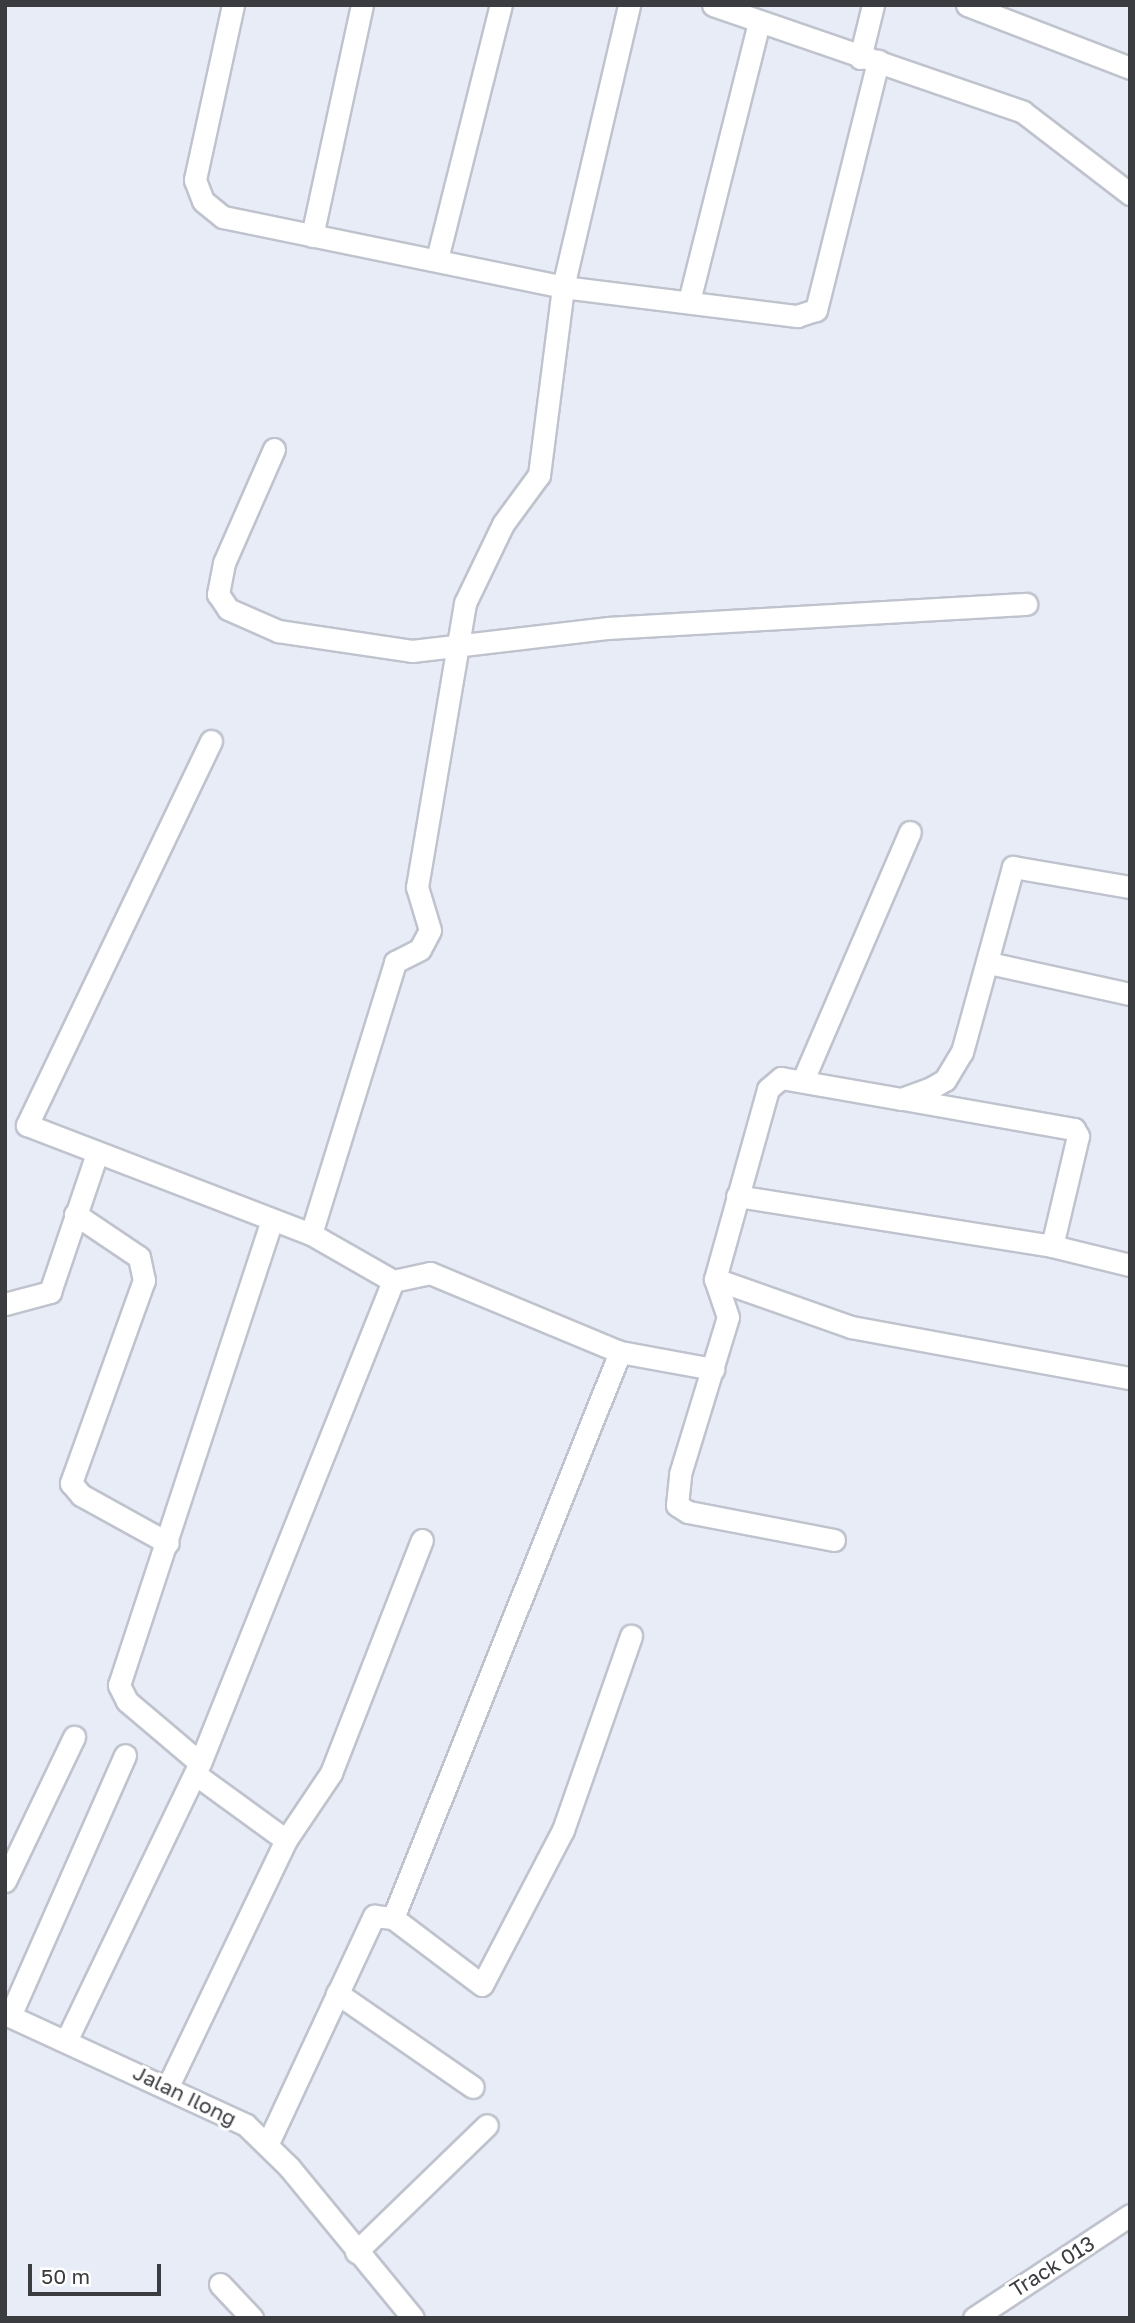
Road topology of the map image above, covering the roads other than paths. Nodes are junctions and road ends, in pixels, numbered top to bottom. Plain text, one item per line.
1 (233, 5) edge
2 (362, 5) edge
3 (501, 5) edge
4 (629, 5) edge
5 (713, 5) edge
6 (873, 5) edge
7 (968, 5) edge
8 (747, 15) edge
9 (869, 59) junction
10 (1130, 68) edge
11 (1130, 194) edge
12 (312, 236) junction
13 (437, 259) junction
14 (563, 287) junction
15 (688, 301) junction
16 (274, 449) dead end
17 (1026, 604) dead end
18 (462, 644) junction
19 (211, 741) dead end
20 (910, 832) dead end
21 (1130, 887) edge
22 (989, 963) junction
23 (1130, 994) edge
24 (803, 1080) junction
25 (901, 1099) junction
26 (97, 1153) junction
27 (737, 1196) junction
28 (75, 1213) junction
29 (272, 1221) junction
30 (311, 1234) junction
31 (1052, 1245) junction
32 (1130, 1265) edge
33 (715, 1279) junction
34 (393, 1281) junction
35 (5, 1304) edge
36 (620, 1352) junction
37 (712, 1369) junction
38 (1130, 1378) edge
39 (834, 1540) dead end
40 (422, 1541) dead end
41 (168, 1543) junction
42 (631, 1636) dead end
43 (74, 1737) dead end
44 (125, 1755) dead end
45 (198, 1769) junction
46 (286, 1840) junction
47 (5, 1881) edge
48 (393, 1918) junction
49 (337, 1993) junction
50 (8, 2015) edge
51 (66, 2039) junction
52 (169, 2084) junction
53 (472, 2087) dead end
54 (487, 2125) dead end
55 (268, 2143) junction
56 (1130, 2215) edge
57 (356, 2252) junction
58 (220, 2284) dead end
59 (252, 2318) edge
60 (413, 2318) edge
61 (974, 2318) edge

1 - 12 street
2 - 12 street
3 - 13 street
4 - 14 street
5 - 8 street
6 - 9 street
7 - 10 street
8 - 9 street
8 - 15 street
9 - 11 street
9 - 15 street
12 - 13 street
13 - 14 street
14 - 15 street
14 - 18 street
16 - 18 street
17 - 18 street
18 - 30 street
19 - 26 street
20 - 24 street
21 - 22 street
22 - 23 street
22 - 25 street
24 - 25 street
24 - 27 street
25 - 31 street
26 - 28 street
26 - 29 street
27 - 31 street
27 - 33 street
28 - 35 street
28 - 41 street
29 - 30 street
29 - 41 street
30 - 34 street
31 - 32 street
33 - 37 street
33 - 38 street
34 - 36 street
34 - 45 street
36 - 37 street
36 - 48 street
37 - 39 street
40 - 46 street
41 - 45 street
42 - 48 street
43 - 47 street
44 - 50 street
45 - 46 street
45 - 51 street
46 - 52 street
48 - 49 street
49 - 53 street
49 - 55 street
50 - 51 street, Jalan Ilong
51 - 52 street, Jalan Ilong
52 - 55 street, Jalan Ilong
54 - 57 street
55 - 57 street, Jalan Ilong
56 - 61 street, Track 013
57 - 60 street, Jalan Ilong
58 - 59 street

